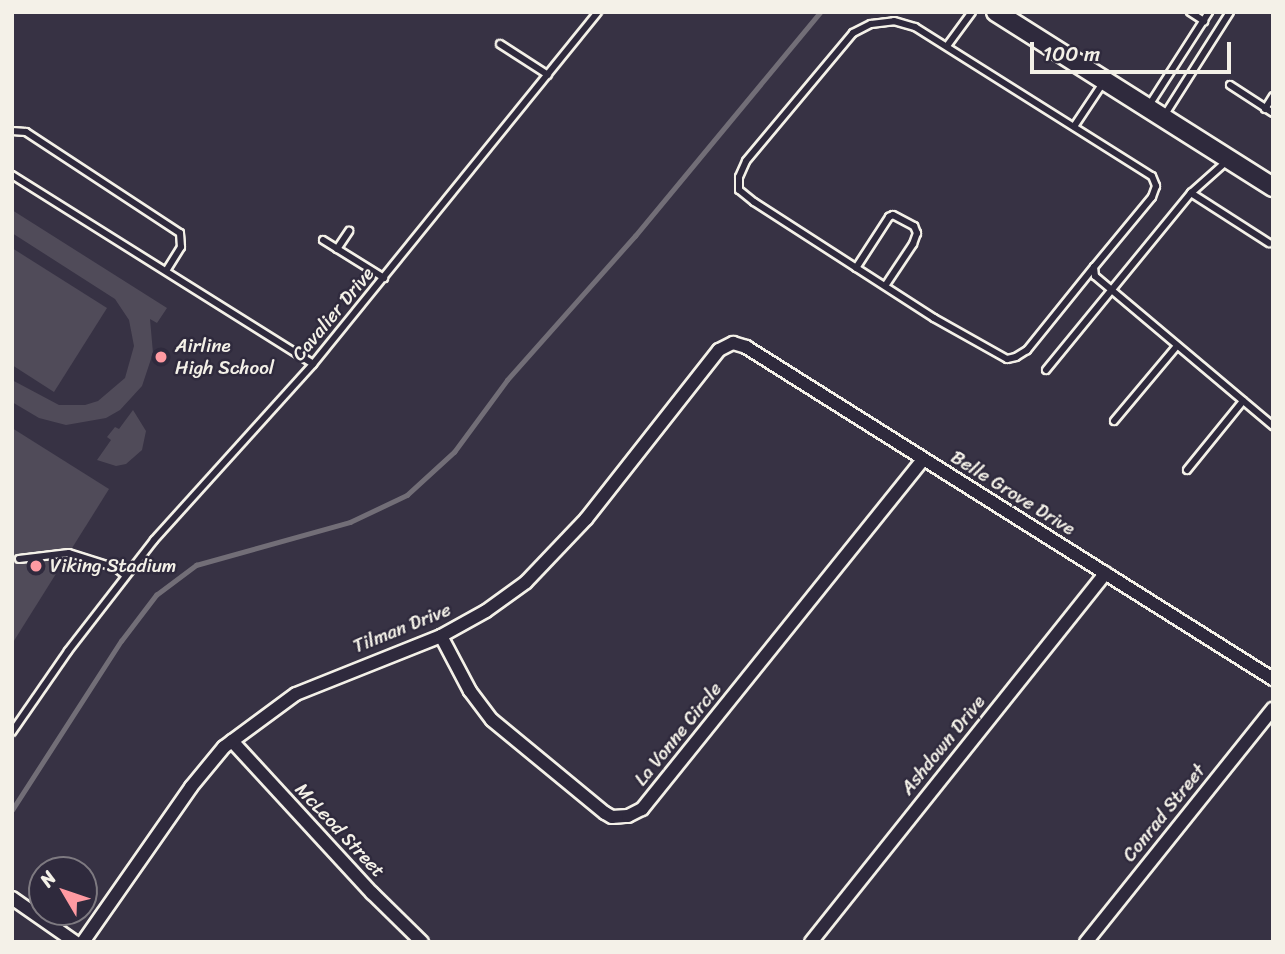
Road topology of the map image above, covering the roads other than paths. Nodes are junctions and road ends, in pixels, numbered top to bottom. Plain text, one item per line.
1 (598, 12) edge
2 (972, 12) edge
3 (996, 12) edge
4 (1190, 12) edge
5 (1209, 12) edge
6 (1230, 12) edge
7 (1204, 21) junction
8 (500, 44) dead end
9 (947, 46) junction
10 (548, 75) junction
11 (1105, 81) junction
12 (1230, 85) dead end
13 (1273, 96) edge
14 (1265, 108) junction
15 (1155, 112) junction
16 (1273, 113) edge
17 (1075, 125) junction
18 (12, 131) edge
19 (1229, 159) junction
20 (12, 175) edge
21 (1273, 187) edge
22 (1191, 192) junction
23 (349, 231) dead end
24 (323, 240) dead end
25 (1269, 243) dead end
26 (337, 249) junction
27 (1094, 267) junction
28 (856, 268) junction
29 (166, 271) junction
30 (384, 278) junction
31 (885, 286) junction
32 (1112, 291) junction
33 (733, 343) joint
34 (1177, 345) junction
35 (313, 364) junction
36 (1046, 370) dead end
37 (1242, 401) junction
38 (1114, 421) dead end
39 (1273, 426) edge
40 (923, 460) junction
41 (1187, 470) dead end
42 (19, 559) dead end
43 (1106, 573) junction
44 (125, 575) junction
45 (441, 636) junction
46 (1273, 678) edge
47 (1273, 709) edge
48 (12, 732) edge
49 (232, 741) junction
50 (12, 898) edge
51 (75, 942) edge
52 (83, 942) edge
53 (422, 942) edge
54 (811, 942) edge
55 (1086, 942) edge

1 - 10 lane, Cavalier Drive
2 - 9 lane
3 - 11 main road
4 - 7 lane
5 - 7 lane
6 - 15 lane
7 - 15 lane
8 - 10 lane
9 - 17 lane
9 - 28 lane
10 - 30 lane, Cavalier Drive
11 - 15 main road
11 - 17 lane
12 - 14 lane
13 - 14 lane
14 - 16 lane
15 - 19 main road
17 - 27 lane
18 - 29 lane
19 - 21 main road
19 - 22 lane
20 - 29 lane
22 - 25 lane
22 - 32 lane
23 - 26 lane
24 - 26 lane
26 - 30 lane
27 - 31 lane
27 - 32 lane
28 - 31 lane
28 - 31 lane
29 - 35 lane
30 - 35 lane, Cavalier Drive
32 - 34 lane
32 - 36 lane
33 - 40 street, Belle Grove Drive
33 - 45 street, Tilman Drive
34 - 37 lane
34 - 38 lane
35 - 44 lane, Cavalier Drive
37 - 39 lane
37 - 41 lane
40 - 43 street, Belle Grove Drive
40 - 45 street, La Vonne Circle
42 - 44 lane
43 - 46 street, Belle Grove Drive
43 - 54 street, Ashdown Drive
44 - 48 lane, Cavalier Drive
45 - 49 street, Tilman Drive
47 - 55 street, Conrad Street
49 - 52 street, Tilman Drive
49 - 53 street, McLeod Street
50 - 51 street

